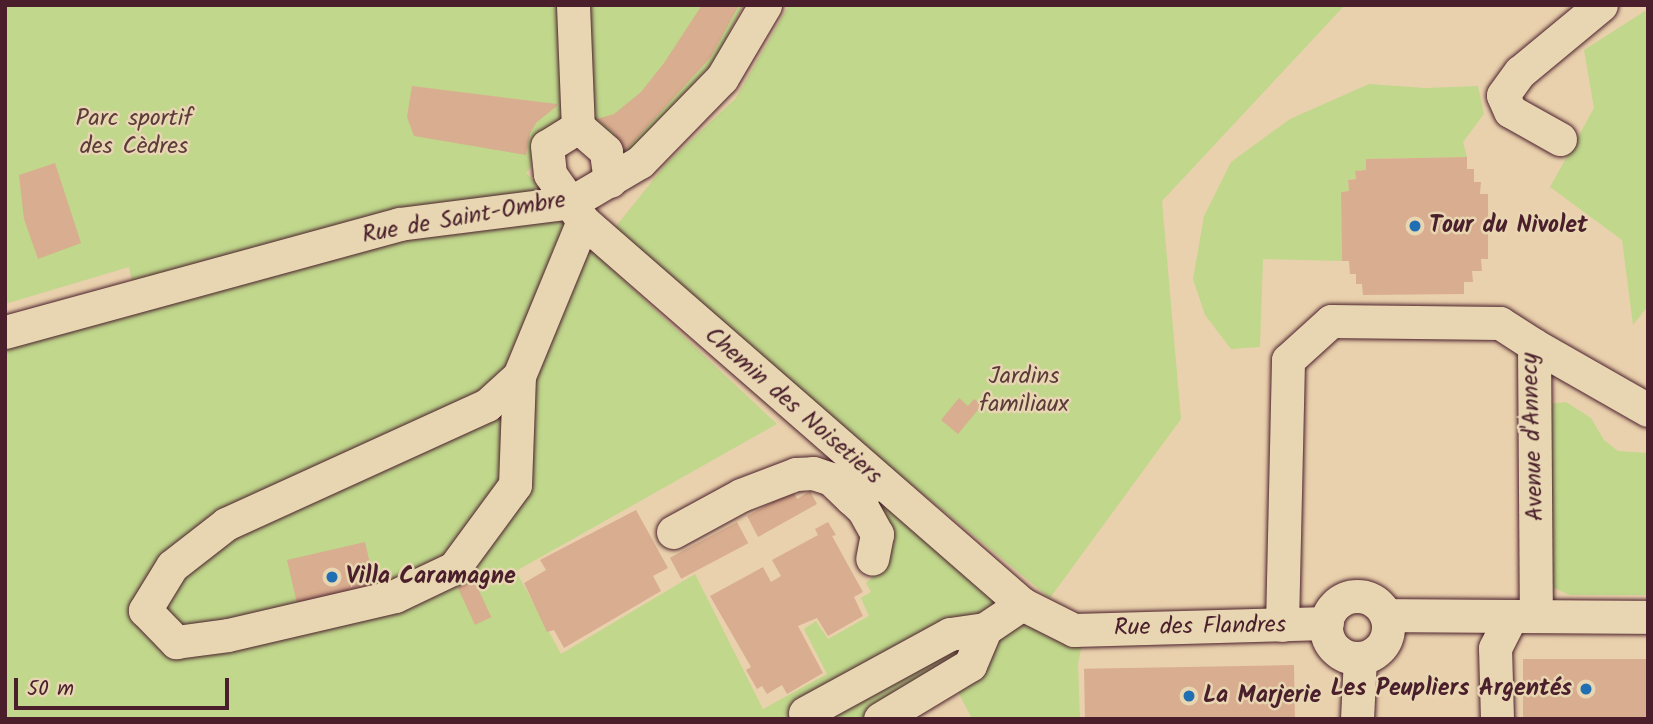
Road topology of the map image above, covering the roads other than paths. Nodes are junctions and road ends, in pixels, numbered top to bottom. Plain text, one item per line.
1 (573, 5) edge
2 (765, 5) edge
3 (1601, 5) edge
4 (578, 127) junction
5 (1560, 139) dead end
6 (610, 181) junction
7 (578, 212) junction
8 (5, 332) edge
9 (1534, 345) junction
10 (519, 376) junction
11 (1648, 410) edge
12 (879, 481) junction
13 (851, 498) junction
14 (673, 532) dead end
15 (872, 559) dead end
16 (1022, 604) junction
17 (1386, 615) junction
18 (1523, 616) junction
19 (1648, 617) edge
20 (1326, 623) junction
21 (1282, 625) junction
22 (985, 629) junction
23 (1074, 630) joint
24 (1360, 658) junction
25 (805, 713) dead end
26 (880, 719) edge
27 (1357, 719) edge
28 (1497, 719) edge

1 - 4 street
2 - 6 street, Rue de Saint-Ombre
3 - 5 street
4 - 6 street
4 - 7 street, Chemin des Noisetiers
6 - 7 street, Rue de Saint-Ombre
7 - 8 street, Rue de Saint-Ombre
7 - 10 street
7 - 12 street, Chemin des Noisetiers
9 - 11 street
9 - 18 street, Avenue d'Annecy
9 - 21 street, Avenue d'Annecy
10 - 10 street
12 - 13 street
12 - 16 street, Chemin des Noisetiers
13 - 14 street
13 - 15 street
16 - 22 street
16 - 23 street, Chemin des Noisetiers
17 - 18 street
17 - 20 street
17 - 24 street
18 - 19 street
18 - 28 street
20 - 21 street, Rue des Flandres
20 - 24 street
21 - 23 street, Rue des Flandres
22 - 25 street
22 - 26 street
24 - 27 street

